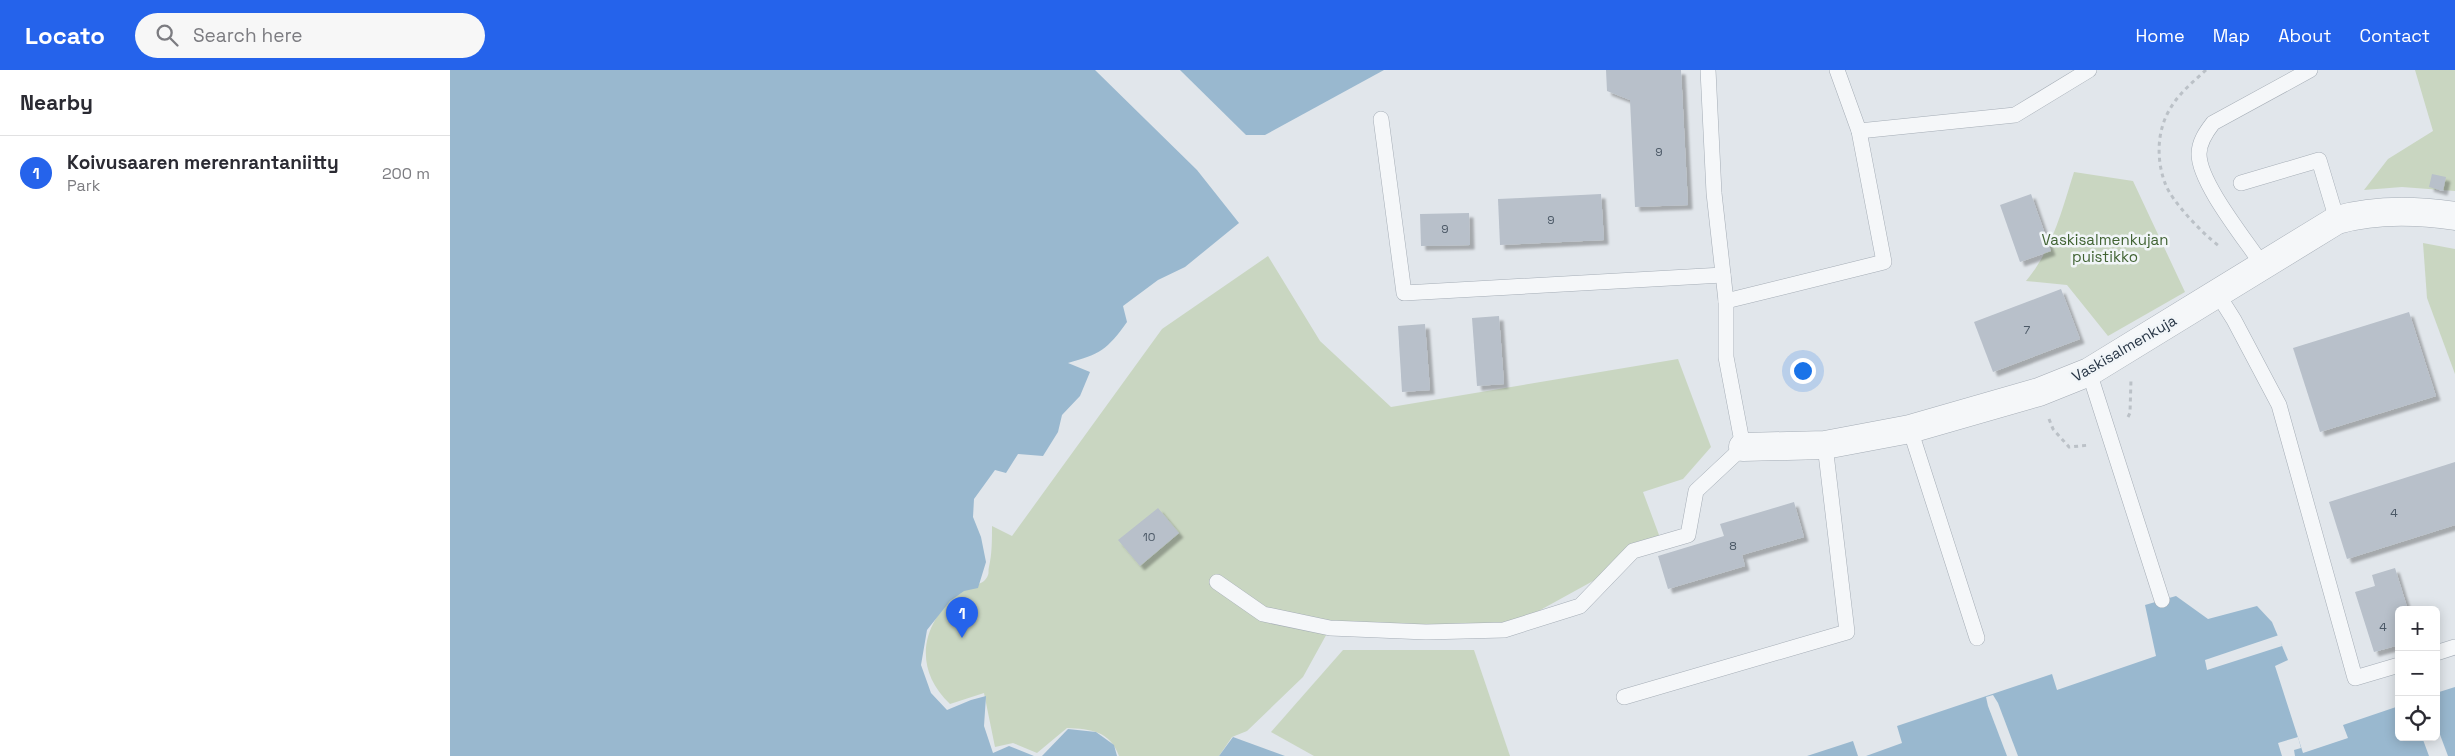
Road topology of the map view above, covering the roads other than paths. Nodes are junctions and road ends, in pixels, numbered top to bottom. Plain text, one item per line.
1 (1708, 70) edge
2 (1837, 70) edge
3 (2089, 70) edge
4 (2310, 70) edge
5 (1381, 119) dead end
6 (1859, 131) junction
7 (2241, 183) dead end
8 (2455, 216) edge
9 (2337, 220) junction
10 (2263, 266) junction
11 (1723, 275) junction
12 (2217, 293) junction
13 (1726, 300) junction
14 (2089, 372) junction
15 (1910, 429) junction
16 (1824, 445) junction
17 (1743, 447) junction
18 (1217, 582) dead end
19 (2162, 600) dead end
20 (1977, 638) dead end
21 (2455, 647) edge
22 (2440, 652) edge
23 (2395, 665) edge
24 (1624, 697) dead end

1 - 11 lane
2 - 6 lane
3 - 6 lane
4 - 10 lane
5 - 11 lane
6 - 13 lane
7 - 9 lane
8 - 9 street, Vaskisalmenkuja
9 - 10 street, Vaskisalmenkuja
10 - 12 street, Vaskisalmenkuja
11 - 13 lane
12 - 14 street, Vaskisalmenkuja
12 - 23 lane
13 - 17 lane
14 - 15 street, Vaskisalmenkuja
14 - 19 lane
15 - 16 street, Vaskisalmenkuja
15 - 20 lane
16 - 17 street, Vaskisalmenkuja
16 - 24 lane
17 - 18 lane
21 - 22 lane

